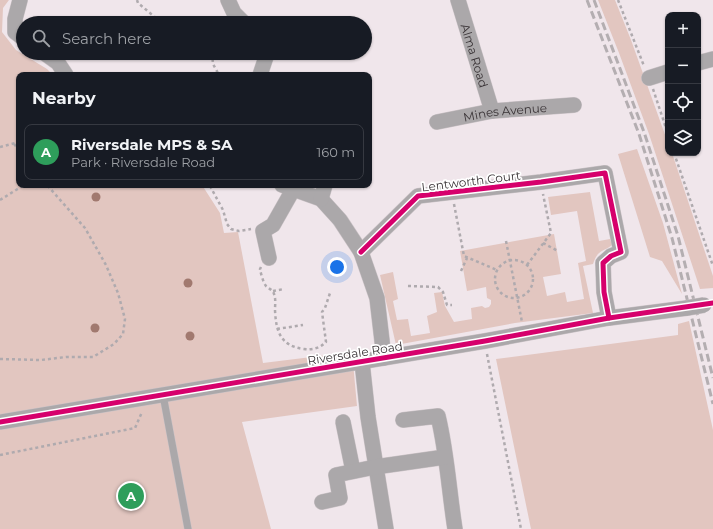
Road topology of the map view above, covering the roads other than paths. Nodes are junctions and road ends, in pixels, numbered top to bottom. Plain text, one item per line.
1 (20, 0) edge
2 (228, 0) edge
3 (458, 0) edge
4 (237, 16) edge
5 (16, 33) edge
6 (713, 59) edge
7 (54, 60) edge
8 (267, 60) edge
9 (701, 62) edge
10 (64, 72) edge
11 (261, 72) edge
12 (665, 73) edge
13 (649, 78) road end
14 (574, 105) dead end
15 (492, 111) junction
16 (438, 122) dead end
17 (288, 188) edge
18 (295, 188) edge
19 (323, 192) edge
20 (361, 252) junction
21 (269, 258) road end
22 (708, 304) edge
23 (609, 318) junction
24 (384, 358) junction
25 (362, 362) junction
26 (156, 396) junction
27 (403, 420) dead end
28 (0, 422) edge
29 (343, 422) dead end
30 (445, 457) junction
31 (375, 467) junction
32 (352, 471) junction
33 (322, 502) dead end
34 (188, 529) edge
35 (386, 529) edge
36 (455, 529) edge

1 - 5 street
2 - 4 street
3 - 15 street, Alma Road
6 - 9 street
7 - 10 street
8 - 11 street
12 - 13 street
14 - 15 street, Mines Avenue
15 - 16 street, Mines Avenue
17 - 21 street
18 - 19 street
19 - 20 street
20 - 23 street, Lentworth Court
20 - 24 street
22 - 23 street, Riversdale Road, bridge
23 - 24 street, Riversdale Road
24 - 25 street, Riversdale Road
25 - 26 street, Riversdale Road
25 - 31 street
26 - 28 street, Riversdale Road
26 - 34 lane
27 - 30 street
29 - 32 street
30 - 31 street
30 - 36 street
31 - 32 street
31 - 35 street
32 - 33 street

